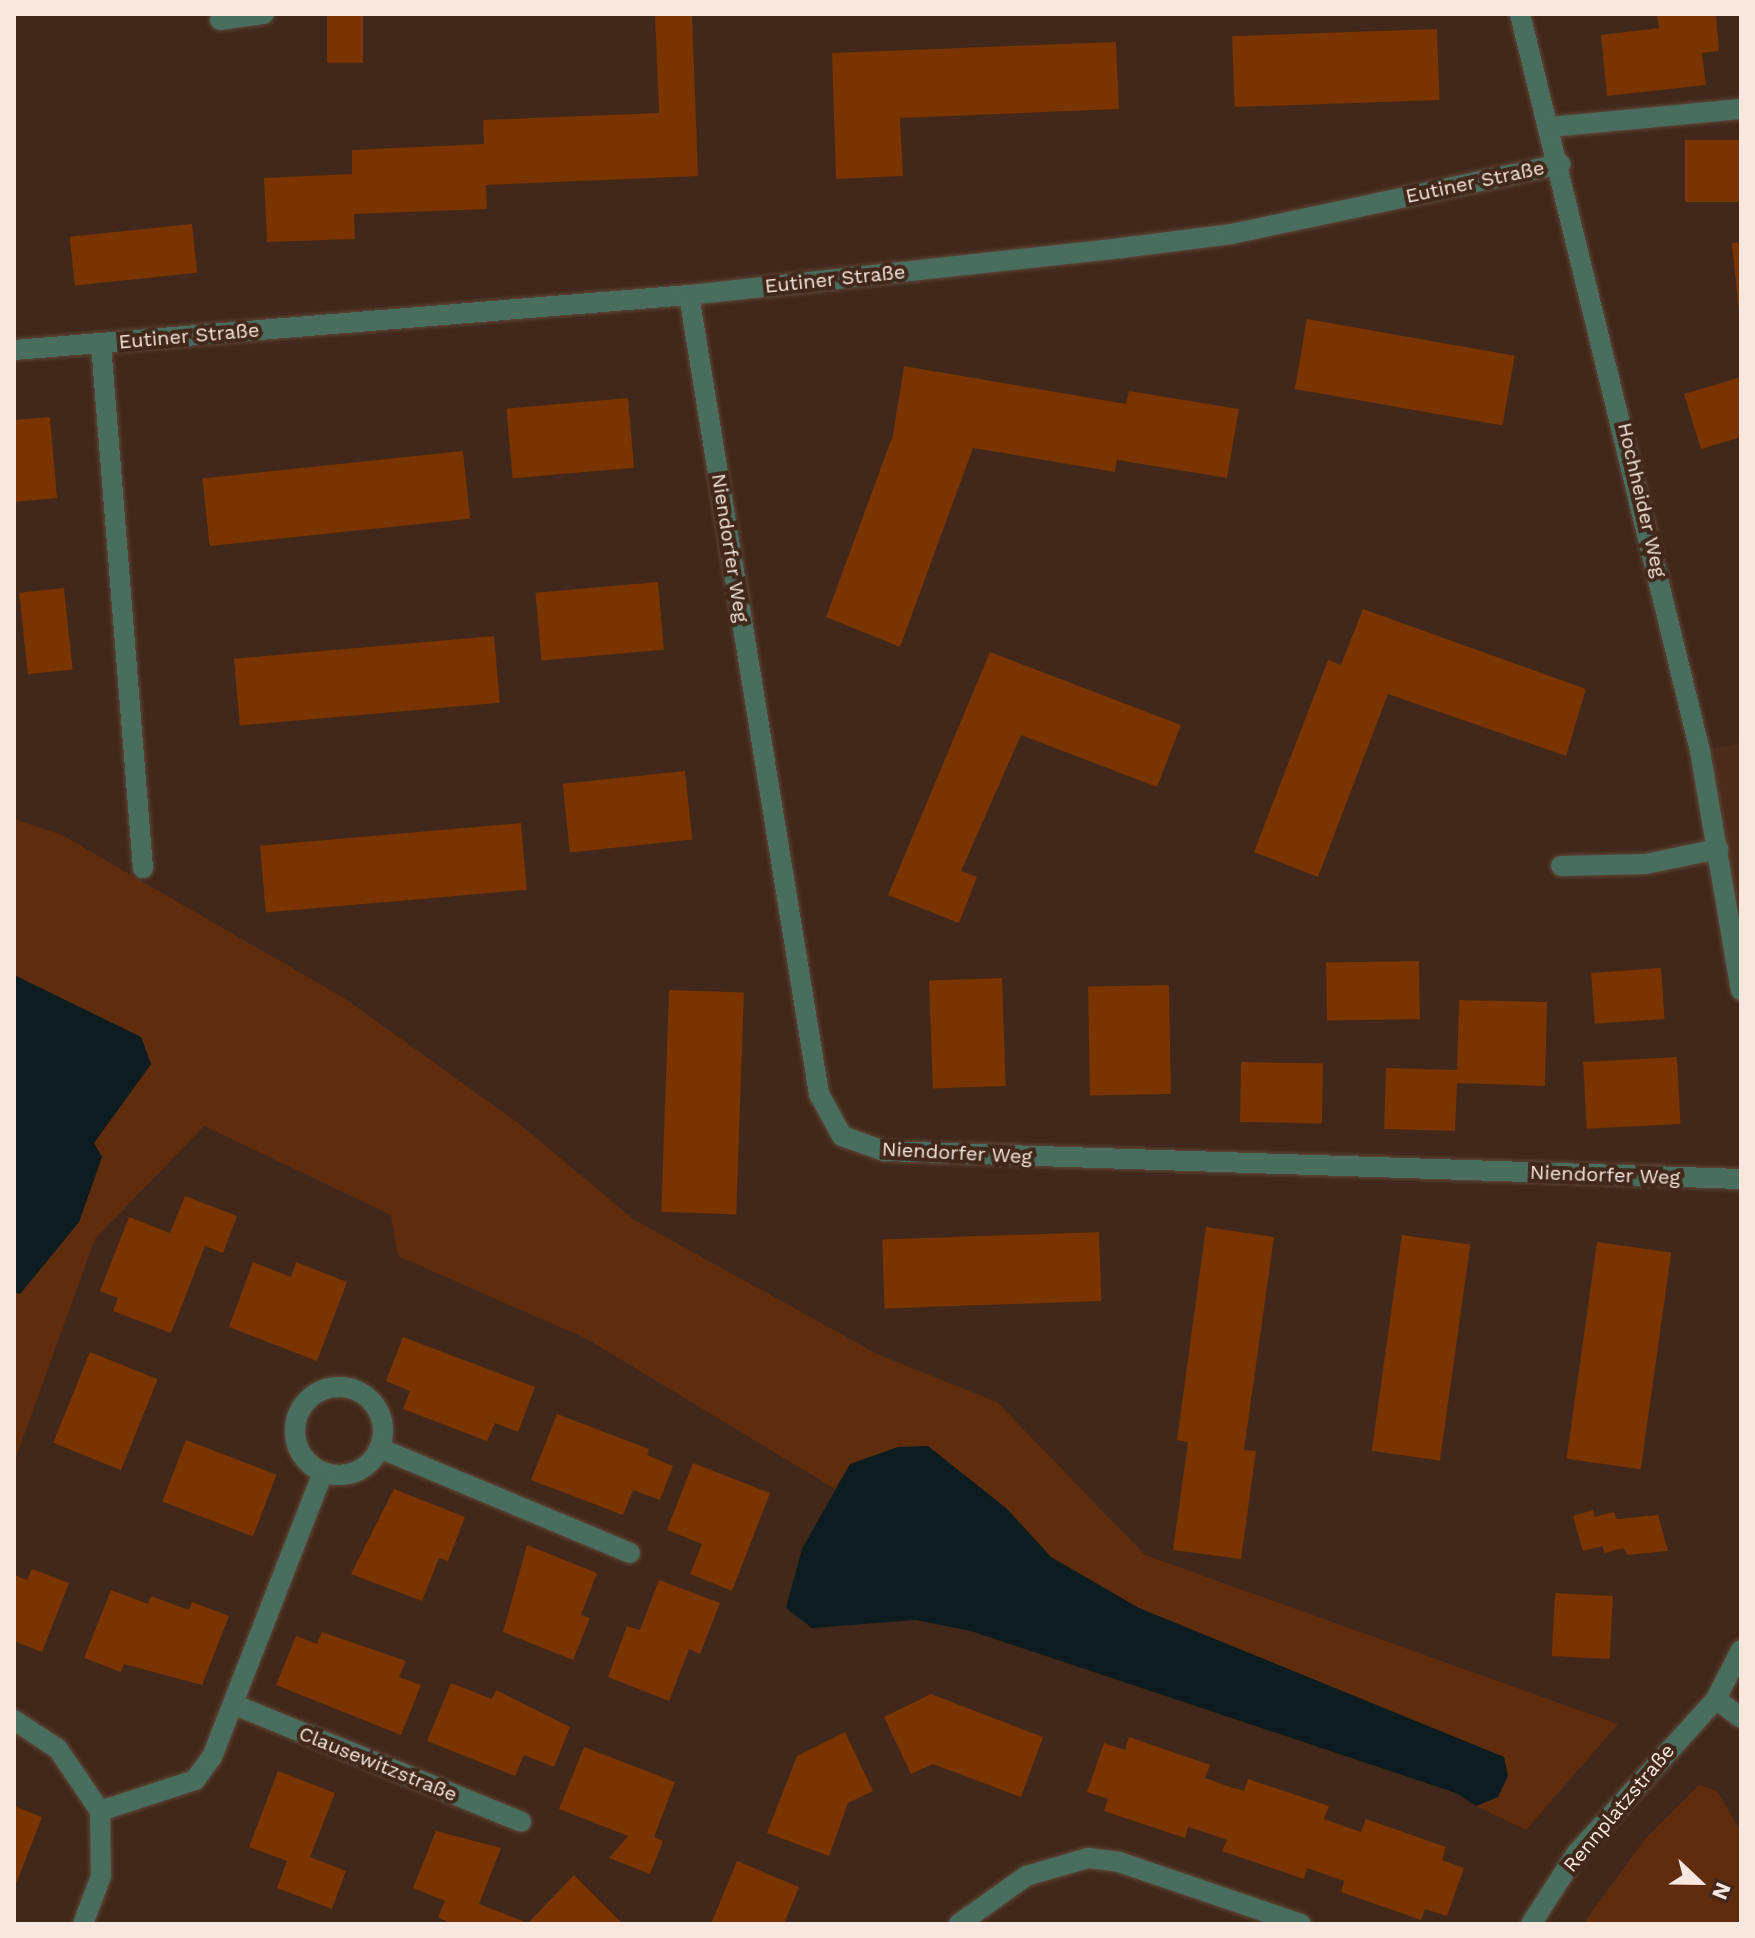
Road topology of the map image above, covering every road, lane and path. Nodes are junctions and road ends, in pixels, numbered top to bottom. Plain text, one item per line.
1 (264, 14) edge
2 (1520, 14) edge
3 (220, 20) dead end
4 (1741, 109) edge
5 (1550, 127) junction
6 (1561, 164) junction
7 (689, 295) junction
8 (101, 344) junction
9 (14, 350) edge
10 (1718, 849) junction
11 (1561, 866) dead end
12 (143, 868) dead end
13 (1741, 991) edge
14 (1741, 1179) edge
15 (379, 1448) junction
16 (323, 1473) junction
17 (630, 1553) dead end
18 (1741, 1650) edge
19 (1716, 1699) junction
20 (235, 1705) junction
21 (1741, 1718) edge
22 (14, 1720) edge
23 (100, 1811) junction
24 (521, 1822) dead end
25 (83, 1924) edge
26 (959, 1924) edge
27 (1301, 1924) edge
28 (1531, 1924) edge

1 - 3 street
2 - 5 street, Hochheider Weg
4 - 5 street
5 - 6 street, Hochheider Weg
6 - 7 street, Eutiner Straße
6 - 10 street, Hochheider Weg
7 - 8 street, Eutiner Straße
7 - 14 street, Niendorfer Weg
8 - 9 street, Eutiner Straße
8 - 12 street, Eutiner Straße
10 - 11 street
10 - 13 street, Hochheider Weg
15 - 16 street
15 - 16 street
15 - 17 street
16 - 20 street
18 - 19 street
19 - 21 street
19 - 28 street, Rennplatzstraße
20 - 23 street
20 - 24 street, Clausewitzstraße
22 - 23 street
23 - 25 street
26 - 27 street

